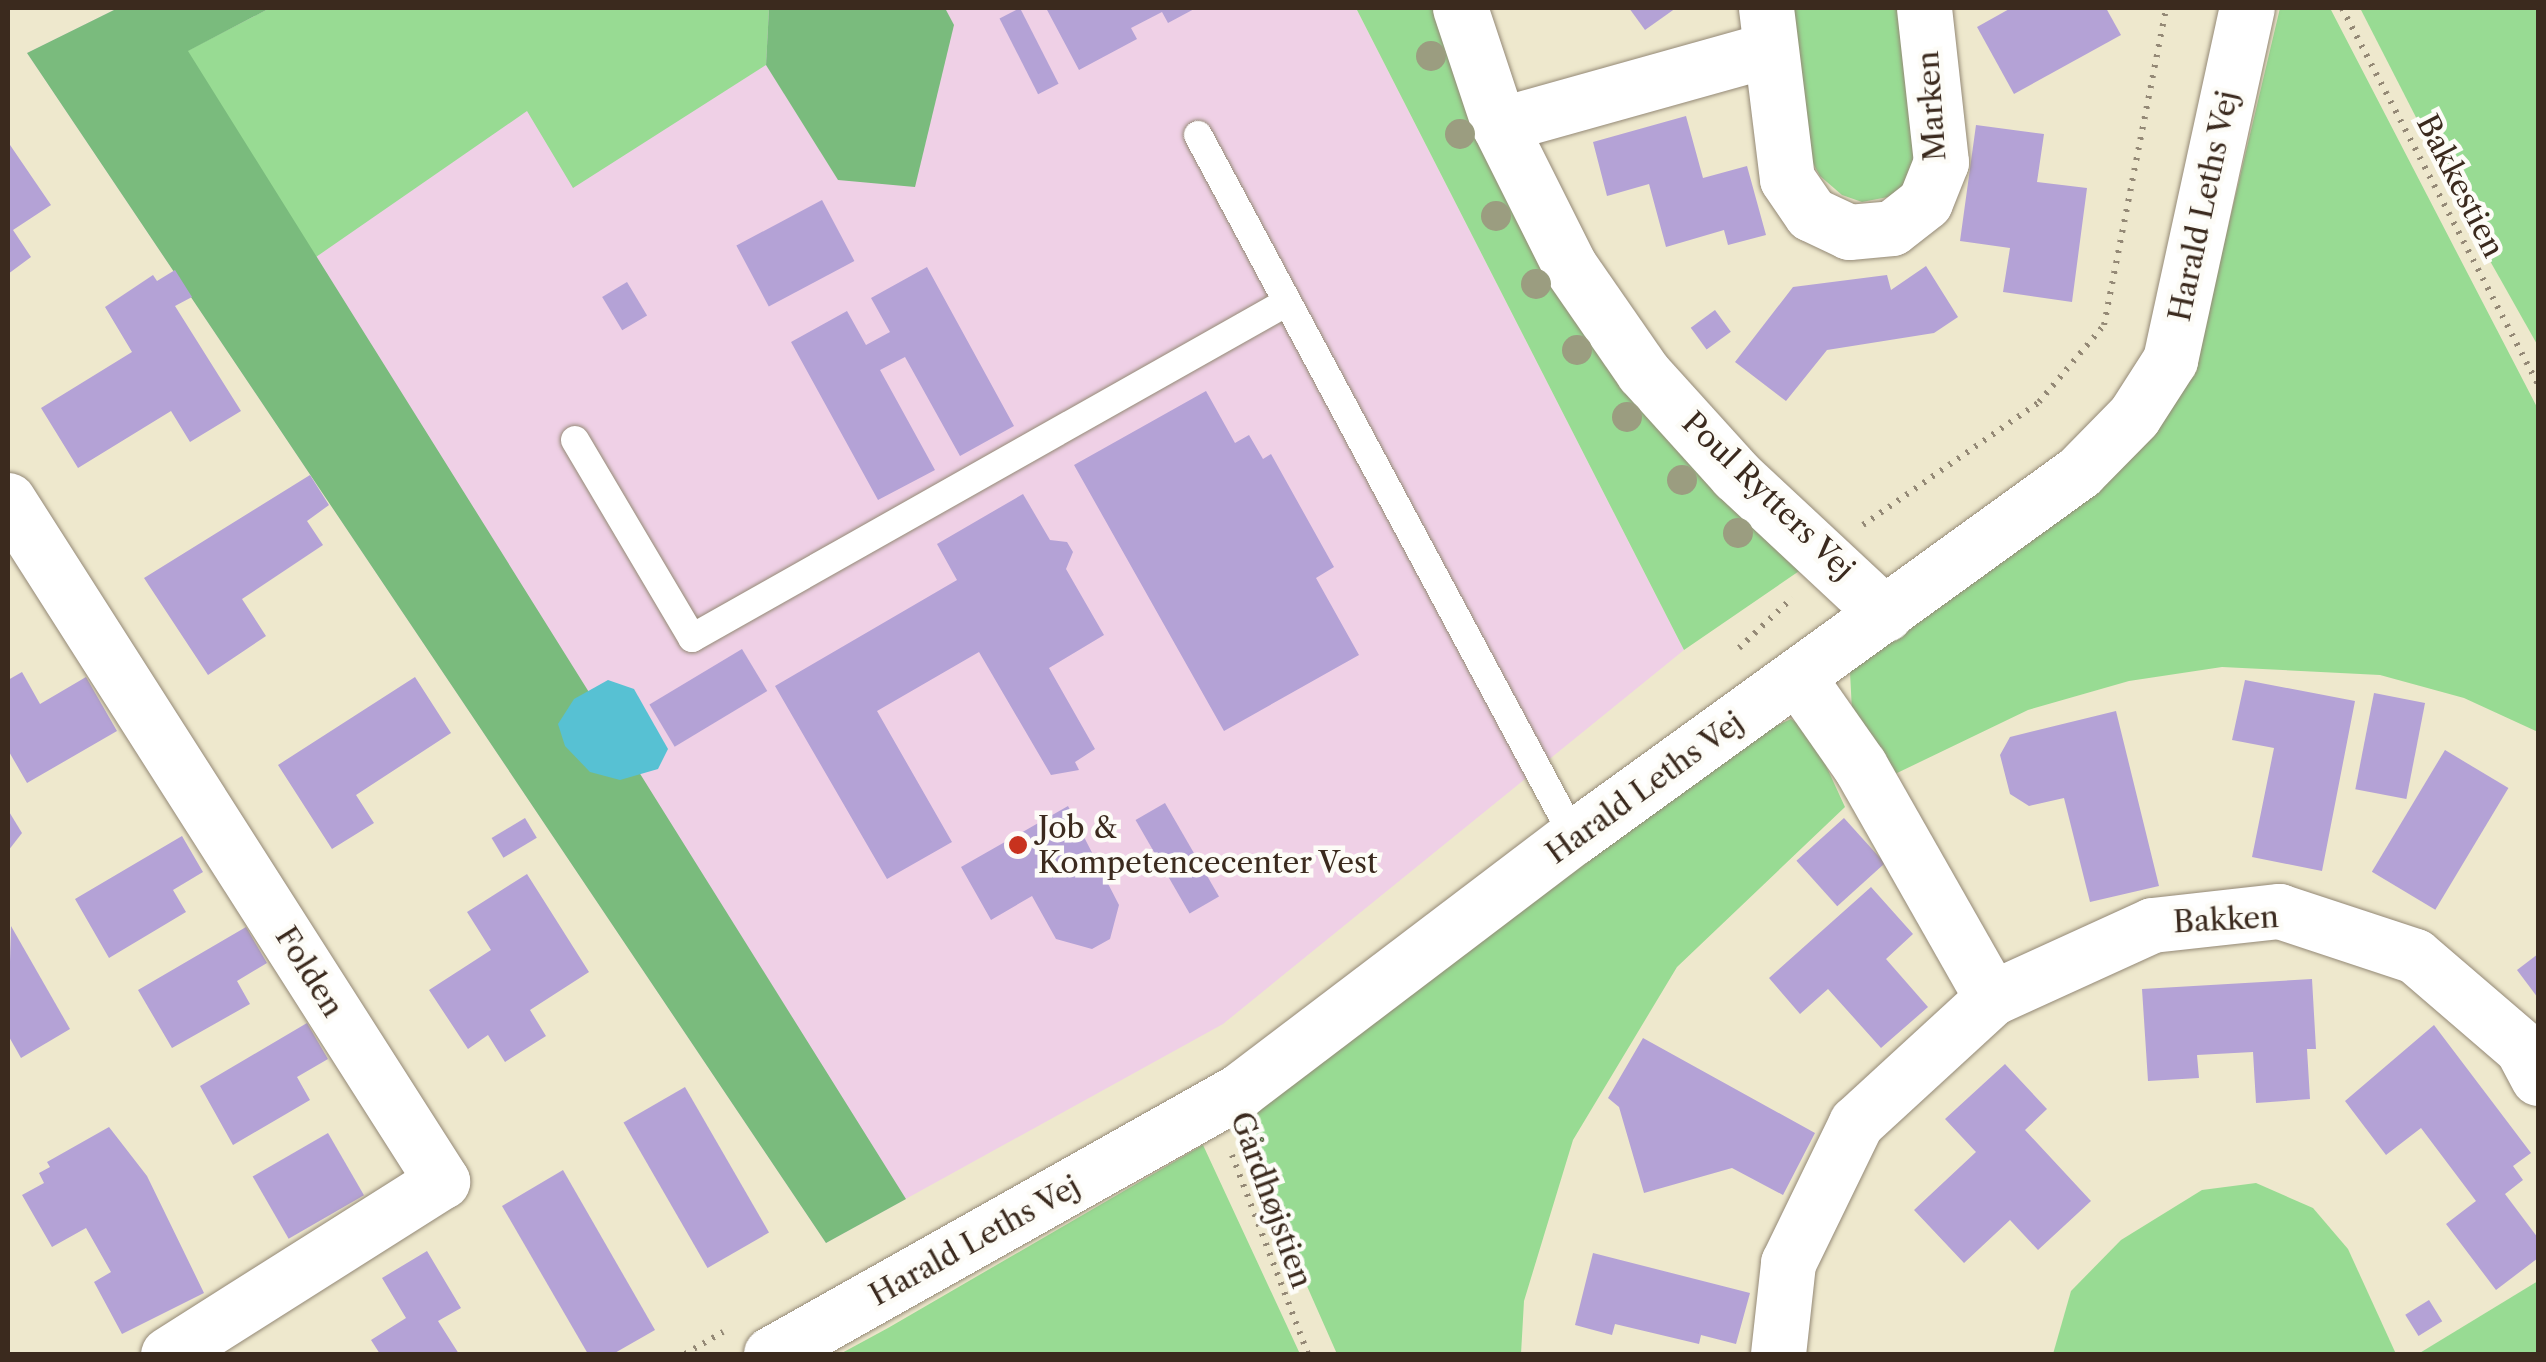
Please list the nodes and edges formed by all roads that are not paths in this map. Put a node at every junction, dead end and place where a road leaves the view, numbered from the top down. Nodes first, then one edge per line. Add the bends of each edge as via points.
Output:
1 (1460, 8) edge
2 (1924, 8) edge
3 (2247, 8) edge
4 (1767, 29) edge
5 (1499, 126) junction
6 (1198, 135) dead end
7 (1287, 302) junction
8 (575, 440) dead end
9 (8, 500) edge
10 (23, 558) edge
11 (1885, 614) junction
12 (1799, 679) junction
13 (1574, 838) junction
14 (1992, 998) junction
15 (2538, 1078) edge
16 (240, 1337) edge
17 (168, 1354) edge
18 (771, 1354) edge
19 (1778, 1354) edge

1 - 5 street, Poul Rytters Vej
2 - 4 street, Marken via 1941,162 1926,202 1892,228 1849,232 1810,214 1787,179
3 - 11 street, Harald Leths Vej via 2170,360 2134,416 2079,472
4 - 5 street, Marken
5 - 11 street, Poul Rytters Vej via 1569,265 1643,372 1736,475
6 - 7 lane
7 - 8 lane via 692,638
7 - 13 lane
9 - 10 street, Folden
10 - 16 street, Folden via 442,1182
11 - 12 street, Harald Leths Vej
12 - 13 street, Harald Leths Vej
12 - 14 street via 1860,766
13 - 18 street, Harald Leths Vej via 1212,1106
14 - 15 street, Bakken via 2152,925 2279,911 2415,956 2522,1048
14 - 19 street, Bakken via 1856,1123 1788,1263
16 - 17 street, Folden

